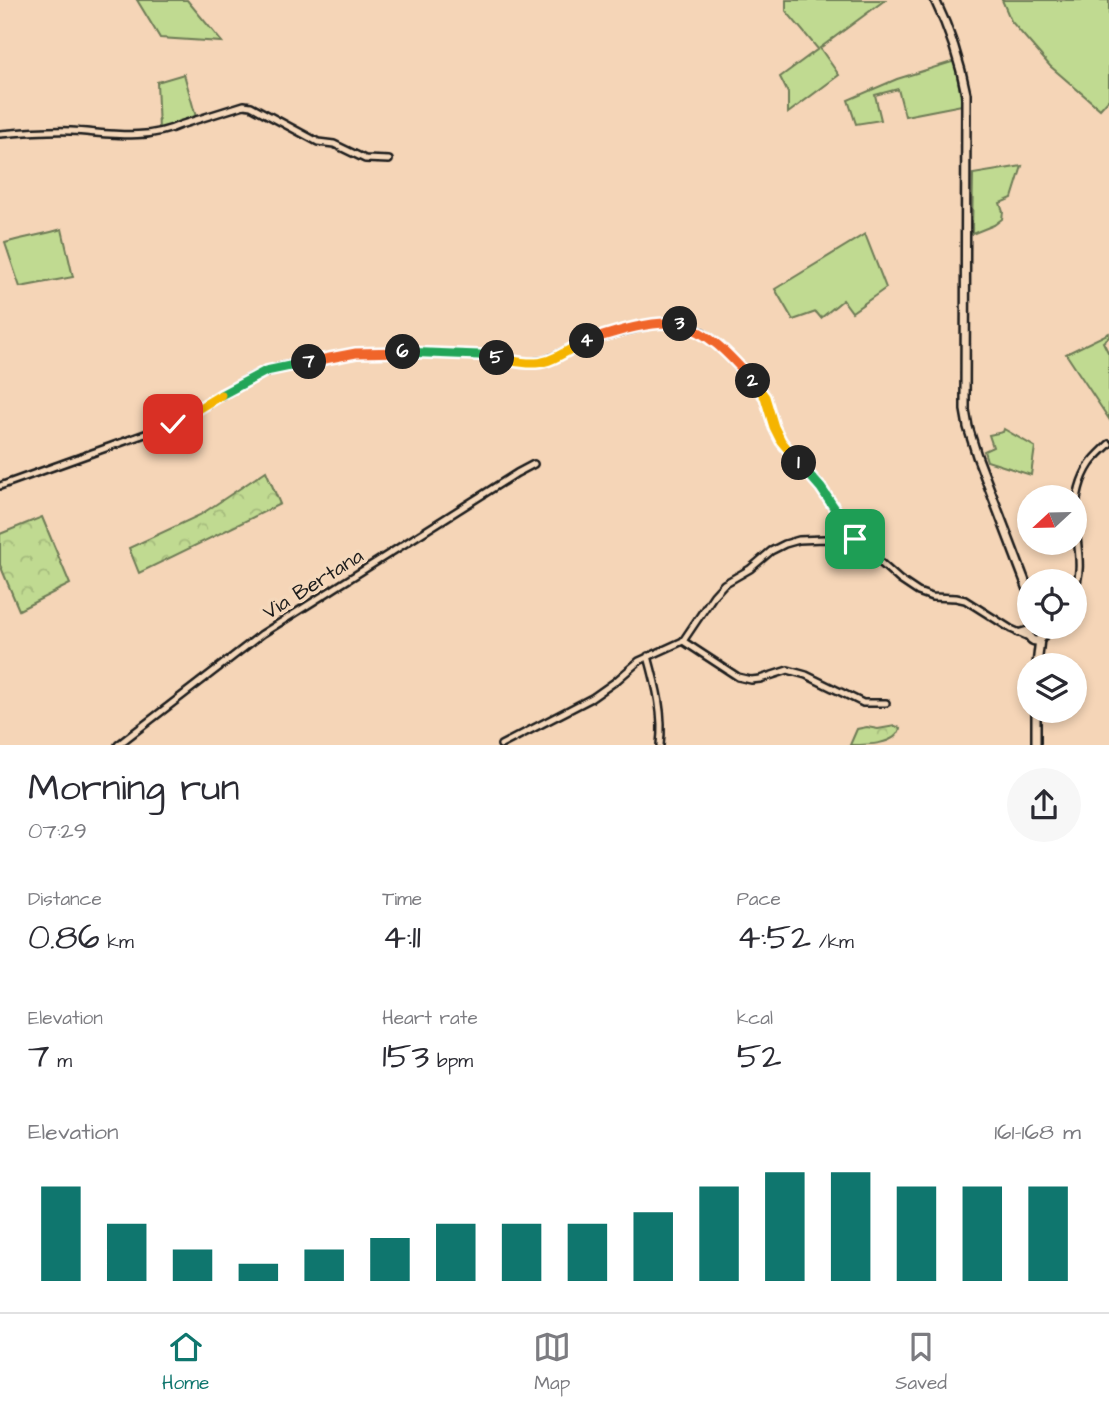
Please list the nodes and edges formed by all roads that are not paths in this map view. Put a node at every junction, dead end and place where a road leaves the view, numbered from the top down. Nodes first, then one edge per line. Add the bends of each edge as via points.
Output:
1 (935, 0) edge
2 (0, 134) edge
3 (389, 160) dead end
4 (1109, 444) edge
5 (534, 464) dead end
6 (0, 486) edge
7 (855, 539) junction
8 (1020, 569) edge
9 (1080, 569) edge
10 (1017, 632) edge
11 (683, 641) junction
12 (648, 656) junction
13 (886, 703) dead end
14 (1036, 723) edge
15 (118, 745) edge
16 (501, 745) edge
17 (660, 745) edge
18 (1036, 745) edge

1 - 8 street via 955,45 966,94 967,418
2 - 3 street via 149,134 251,106 318,142 334,144 365,159
4 - 9 street via 1091,462 1079,489 1076,535
5 - 15 street, Via Bertana via 262,634
6 - 7 street via 173,424 252,377 281,366 356,353 393,352 479,355 536,363 591,340 669,322 702,332 752,381 765,397 781,441 821,488
7 - 10 street via 918,592 965,600
7 - 11 street via 799,540 771,551 724,584
11 - 12 street
11 - 13 street via 738,677 760,679 788,670 863,703
12 - 16 street via 592,698
12 - 17 street via 660,705
14 - 18 street

